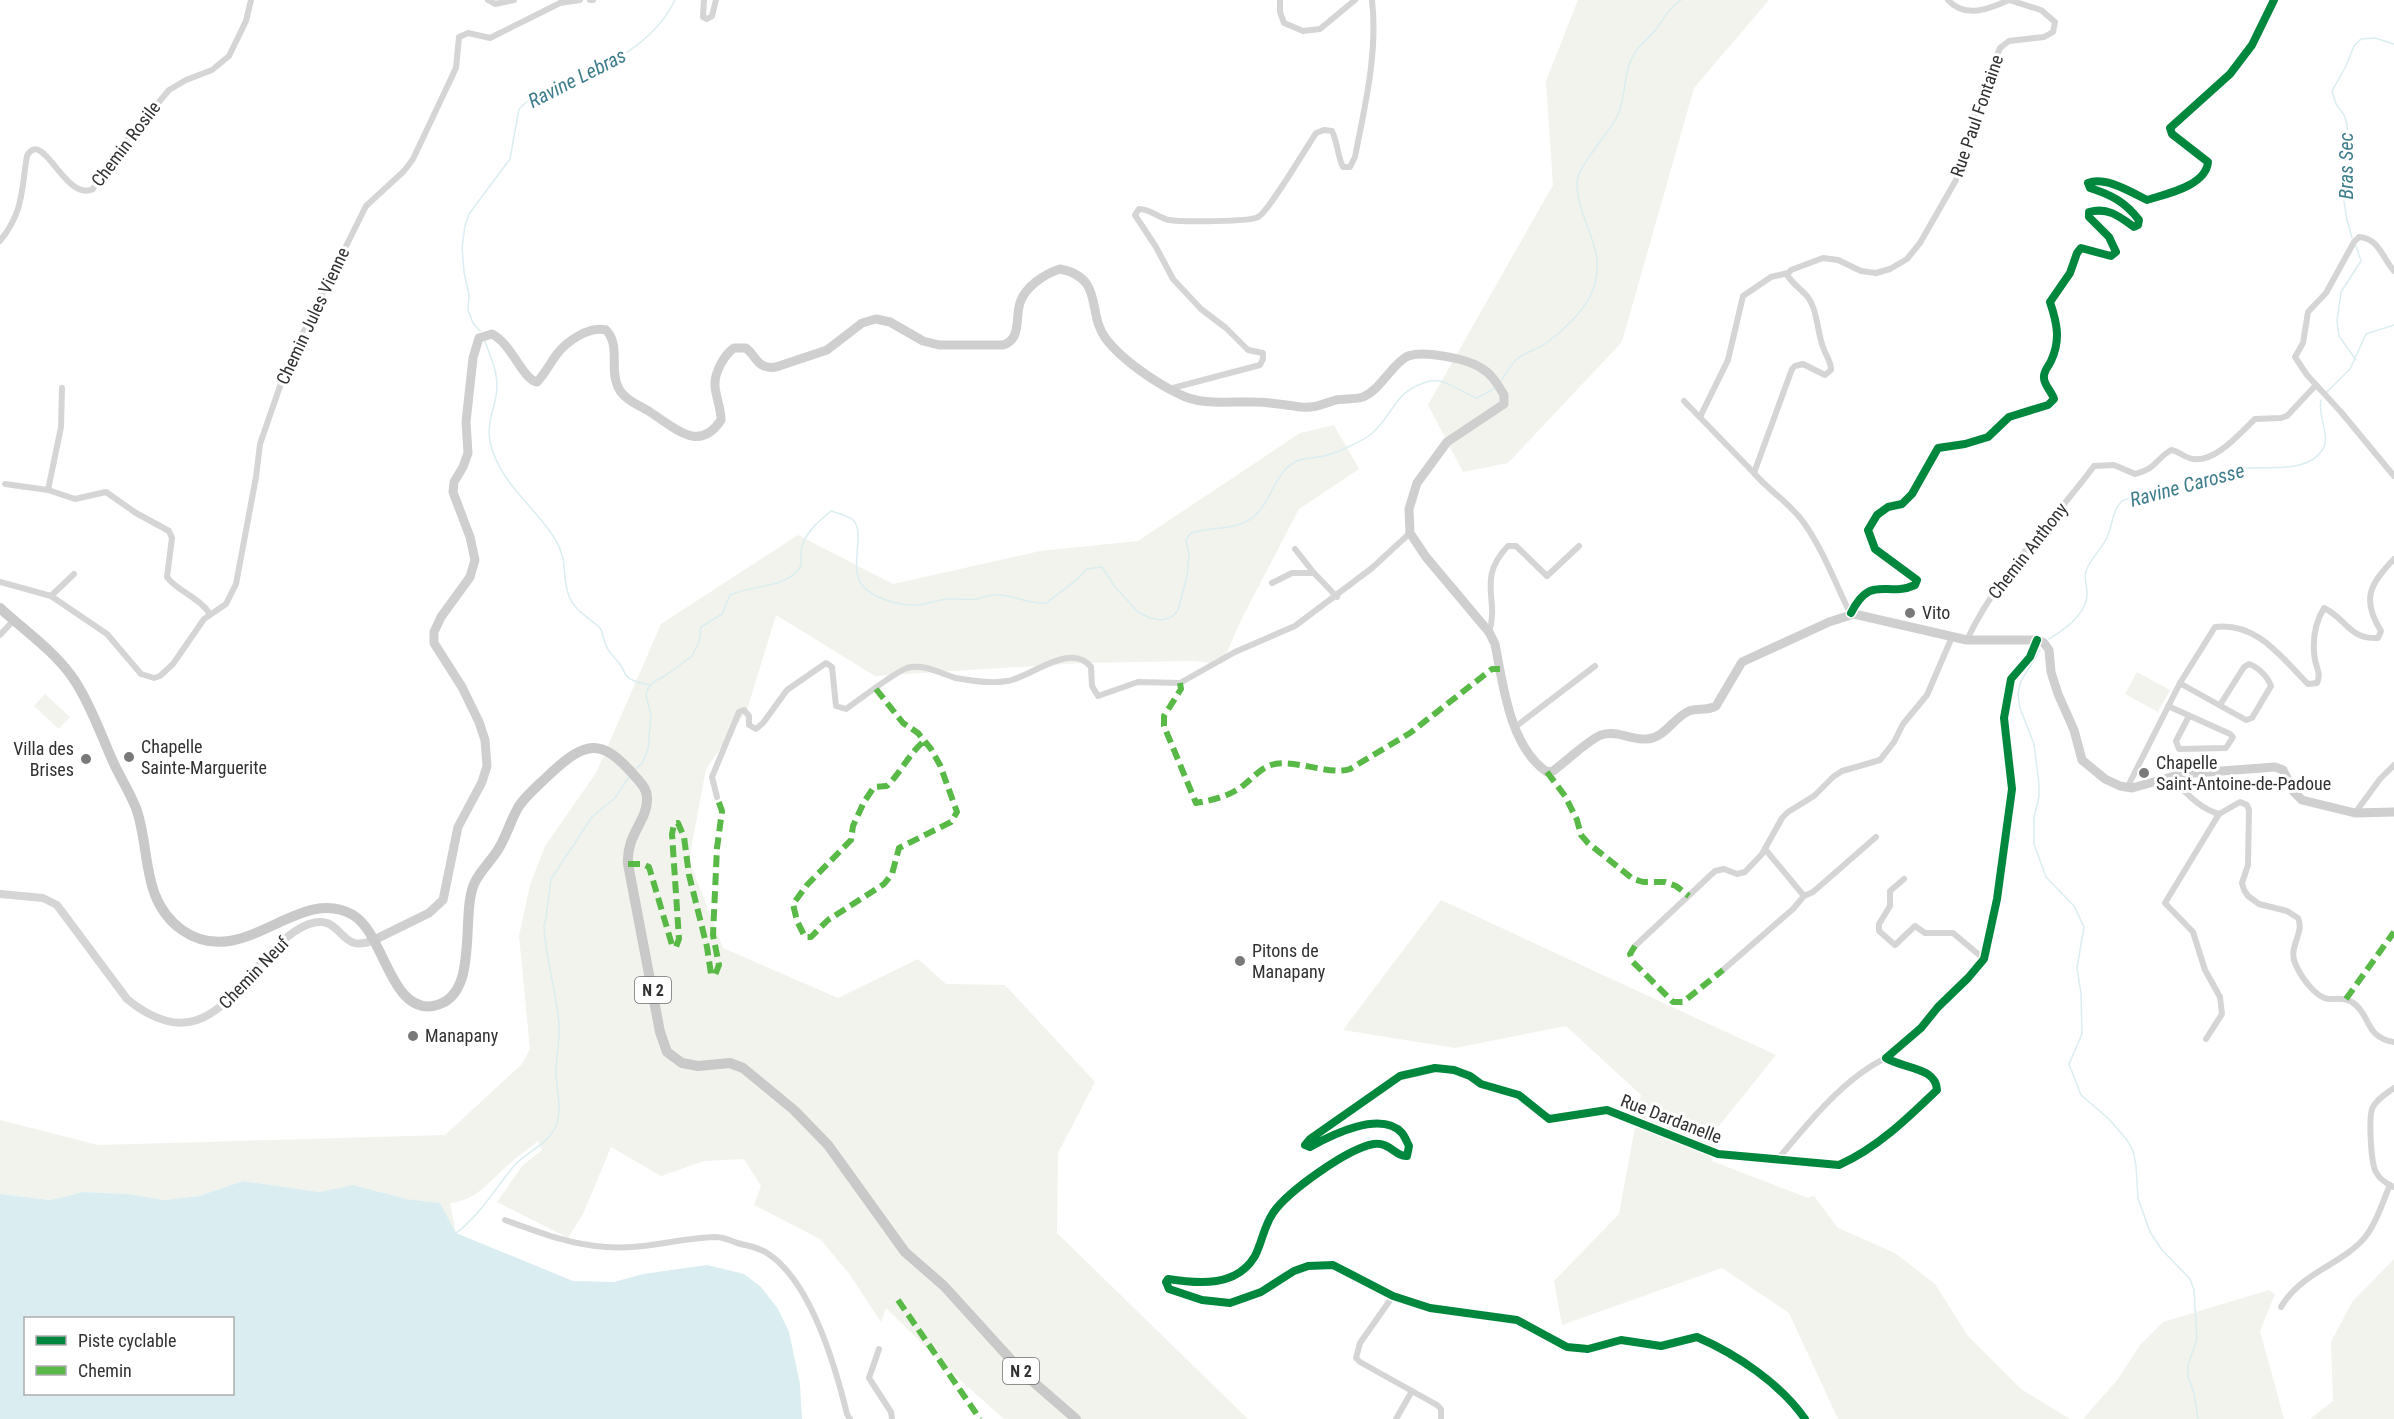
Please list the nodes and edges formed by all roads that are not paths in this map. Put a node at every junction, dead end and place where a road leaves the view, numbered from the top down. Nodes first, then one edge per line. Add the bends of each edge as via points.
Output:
1 (251, 0) edge
2 (488, 0) edge
3 (514, 0) edge
4 (579, 0) edge
5 (704, 0) edge
6 (716, 0) edge
7 (1280, 0) edge
8 (1355, 0) edge
9 (1372, 0) edge
10 (1948, 0) edge
11 (2009, 0) edge
12 (2274, 0) edge
13 (566, 1) edge
14 (0, 241) edge
15 (2394, 272) edge
16 (1789, 273) junction
17 (2316, 385) junction
18 (62, 388) dead end
19 (1168, 389) junction
20 (1684, 401) dead end
21 (1700, 417) junction
22 (1754, 472) junction
23 (2394, 476) edge
24 (4, 484) dead end
25 (48, 490) junction
26 (1410, 532) junction
27 (1579, 546) dead end
28 (1295, 549) dead end
29 (2394, 559) edge
30 (1314, 573) junction
31 (74, 574) dead end
32 (0, 582) edge
33 (1272, 583) dead end
34 (51, 596) junction
35 (1337, 597) junction
36 (0, 608) edge
37 (1852, 613) junction
38 (210, 614) junction
39 (13, 621) junction
40 (1489, 633) junction
41 (0, 635) edge
42 (1952, 637) junction
43 (1967, 640) junction
44 (2037, 640) junction
45 (1596, 666) dead end
46 (2180, 683) junction
47 (2220, 705) junction
48 (2168, 706) junction
49 (2189, 716) junction
50 (1514, 729) junction
51 (2394, 765) edge
52 (2170, 777) junction
53 (2127, 788) junction
54 (717, 797) dead end
55 (2394, 812) edge
56 (2355, 813) junction
57 (2219, 814) junction
58 (1876, 837) dead end
59 (1765, 849) junction
60 (1904, 879) dead end
61 (0, 894) edge
62 (1804, 896) junction
63 (374, 940) junction
64 (1635, 946) dead end
65 (1984, 959) junction
66 (1723, 970) dead end
67 (2206, 1039) dead end
68 (2394, 1042) edge
69 (1886, 1058) junction
70 (2394, 1088) edge
71 (1778, 1159) junction
72 (2392, 1186) edge
73 (505, 1220) dead end
74 (1393, 1296) junction
75 (2281, 1307) dead end
76 (879, 1349) dead end
77 (1412, 1391) junction
78 (850, 1419) edge
79 (892, 1419) edge
80 (1076, 1419) edge
81 (1396, 1419) edge
82 (1441, 1419) edge
83 (1805, 1419) edge

1 - 14 street, Chemin Rosile via 246,21 229,56 212,70 169,90 107,164 93,189 84,192 75,188 42,151 30,151 19,209
2 - 3 street via 495,4
4 - 13 street, Chemin Jules Vienne
5 - 6 street via 703,16 707,19 712,16
7 - 8 street via 1284,23 1303,31 1320,29
9 - 19 street via 1372,66 1350,167 1343,167 1340,161 1332,131 1324,130 1316,133 1257,218 1168,220 1146,209 1139,209 1135,215 1173,279 1248,350 1263,353 1260,365
10 - 11 street, Rue Paul Fontaine via 1968,11 1988,9
11 - 16 street, Rue Paul Fontaine via 2041,9 2055,22 2053,32 2044,37 2009,41 2000,48 1981,94 1956,180 1920,243 1907,259 1876,273 1823,258
12 - 37 street via 2252,45 2230,74 2170,128 2172,134 2208,162 2194,182 2147,200 2116,186 2094,180 2088,183 2090,188 2129,207 2139,220 2133,227 2106,211 2089,212 2089,217 2109,237 2115,252 2110,256 2081,248 2050,302 2058,341 2043,375 2055,399 2048,405 2009,417 1988,437 1938,448 1912,494 1902,504 1877,515 1868,530 1875,549 1917,580 1915,585 1867,592
13 - 38 street, Chemin Jules Vienne via 490,38 468,33 459,37 456,68 412,159 362,213 288,363 260,444 236,584 223,608
15 - 17 street via 2366,237 2354,242 2326,293 2308,312 2303,343 2295,357
16 - 21 street via 1771,278 1743,296 1728,360
16 - 22 street via 1792,283 1808,297 1831,370 1825,375 1803,364 1794,366
17 - 23 street
17 - 43 street, Chemin Anthony via 2287,416 2255,418 2227,446 2201,459 2171,450 2155,466 2135,474 2114,465 2094,466 2032,541 1982,611
18 - 25 street via 61,428
19 - 26 main road via 1197,400 1312,407 1364,396 1413,354 1463,360 1479,366 1495,380 1504,404 1454,436 1426,468 1409,508
19 - 63 main road via 1110,344 1096,322 1093,293 1088,285 1060,269 1025,292 1017,310 1017,328 1003,345 939,345 881,319 862,323 827,350 776,367 764,367 746,348 735,348 726,356 715,386 721,420 714,430 693,437 681,434 622,395 614,373 614,339 606,330 594,330 570,342 537,382 527,376 502,341 492,334 481,336 472,357 466,422 468,453 453,492 475,560 470,577 434,632 437,648 479,722 487,766 458,827 443,900 429,913
20 - 21 street
21 - 22 street
22 - 37 street via 1803,522
24 - 25 street
25 - 38 street via 75,499 106,492 169,531 172,536 167,577
26 - 35 street
26 - 40 main road
27 - 40 street via 1547,576 1510,544 1490,577
28 - 30 street
29 - 46 street via 2376,578 2369,600 2371,615 2381,631 2378,638 2355,634 2324,608 2314,638 2320,676 2317,684 2308,684 2254,633 2222,626 2215,627 2207,636
30 - 33 street via 1292,573
30 - 35 street
31 - 34 street
32 - 34 street, Chemin Jules Vienne
34 - 38 street, Chemin Jules Vienne via 107,634 141,674 154,678 173,664
35 - 54 street via 1295,626 1235,652 1180,683 1138,682 1098,696 1092,686 1091,667 1082,659 1049,662 1022,678 1003,682 964,679 909,667 846,709 836,706 832,667 826,663 787,690 756,729 749,725 744,710 739,712 712,777
36 - 39 main road, N 2
37 - 42 main road
37 - 50 main road via 1742,662 1716,706 1690,711 1653,737 1599,736 1548,772
39 - 41 street
39 - 63 main road, N 2 via 65,668 78,686 135,806 152,889 170,920 197,937 226,942 307,912 332,908 357,918
40 - 50 main road via 1495,644
42 - 43 main road
42 - 59 street via 1927,695 1880,760 1833,777 1782,818
43 - 44 main road
44 - 53 main road via 2049,650 2051,672 2082,760 2104,778
44 - 65 street via 2030,657 2011,680 2004,718 2012,789 1997,899
45 - 50 street
46 - 47 street
46 - 48 street
47 - 47 street via 2246,720 2252,718 2271,686 2269,680 2249,664
48 - 49 street
48 - 53 street
49 - 49 street via 2176,741 2179,749 2222,749 2229,745 2233,737 2230,734
51 - 56 street
52 - 53 main road
52 - 56 main road via 2275,767 2285,773 2302,800
52 - 57 street via 2201,806
55 - 56 main road
57 - 67 street via 2165,903 2193,932 2205,970 2220,997 2222,1014
57 - 68 street via 2240,802 2247,805 2248,865 2242,883 2244,890 2259,904 2298,918 2300,926 2292,956 2316,993 2353,1002 2372,1031 2385,1041
58 - 62 street
59 - 62 street
59 - 64 street via 1744,872 1715,871
60 - 65 street via 1890,891 1890,906 1879,931 1895,945 1915,926 1925,933 1953,933
61 - 63 street, Chemin Neuf via 43,898 57,905 127,999 143,1011 174,1023 190,1024 213,1014 270,952 304,926 327,924 356,945
62 - 66 street
63 - 80 main road, N 2 via 400,990 409,999 428,1006 448,1000 462,980 473,888 518,809 573,755 600,748 613,753 648,796 630,840 628,864 667,1052 690,1065 730,1063 743,1068 794,1110 828,1145 905,1252 944,1286 1023,1373
65 - 69 street via 1922,1028
69 - 71 street via 1872,1065 1819,1111
69 - 71 street, Rue Dardanelle via 1931,1074 1937,1090 1857,1157 1839,1165
70 - 72 street via 2377,1101 2371,1116 2372,1164 2381,1179
71 - 74 street, Rue Dardanelle via 1718,1154 1607,1110 1549,1119 1520,1095 1481,1084 1454,1070 1423,1070 1400,1076 1305,1145 1310,1147 1348,1128 1379,1125 1402,1132 1409,1146 1407,1156 1377,1143 1352,1152 1279,1205 1243,1271 1222,1281 1168,1279 1166,1286 1202,1300 1230,1303 1261,1292 1294,1271 1333,1265
72 - 75 street via 2366,1236 2295,1288
73 - 78 street via 589,1246 630,1247 717,1237 768,1254 790,1273 804,1296 837,1373
74 - 77 street via 1360,1342 1356,1358
74 - 83 street via 1430,1308 1517,1320 1567,1347 1588,1348 1621,1340 1669,1345 1697,1337 1744,1363 1791,1400
76 - 79 street via 869,1378
77 - 81 street
77 - 82 street via 1437,1405

